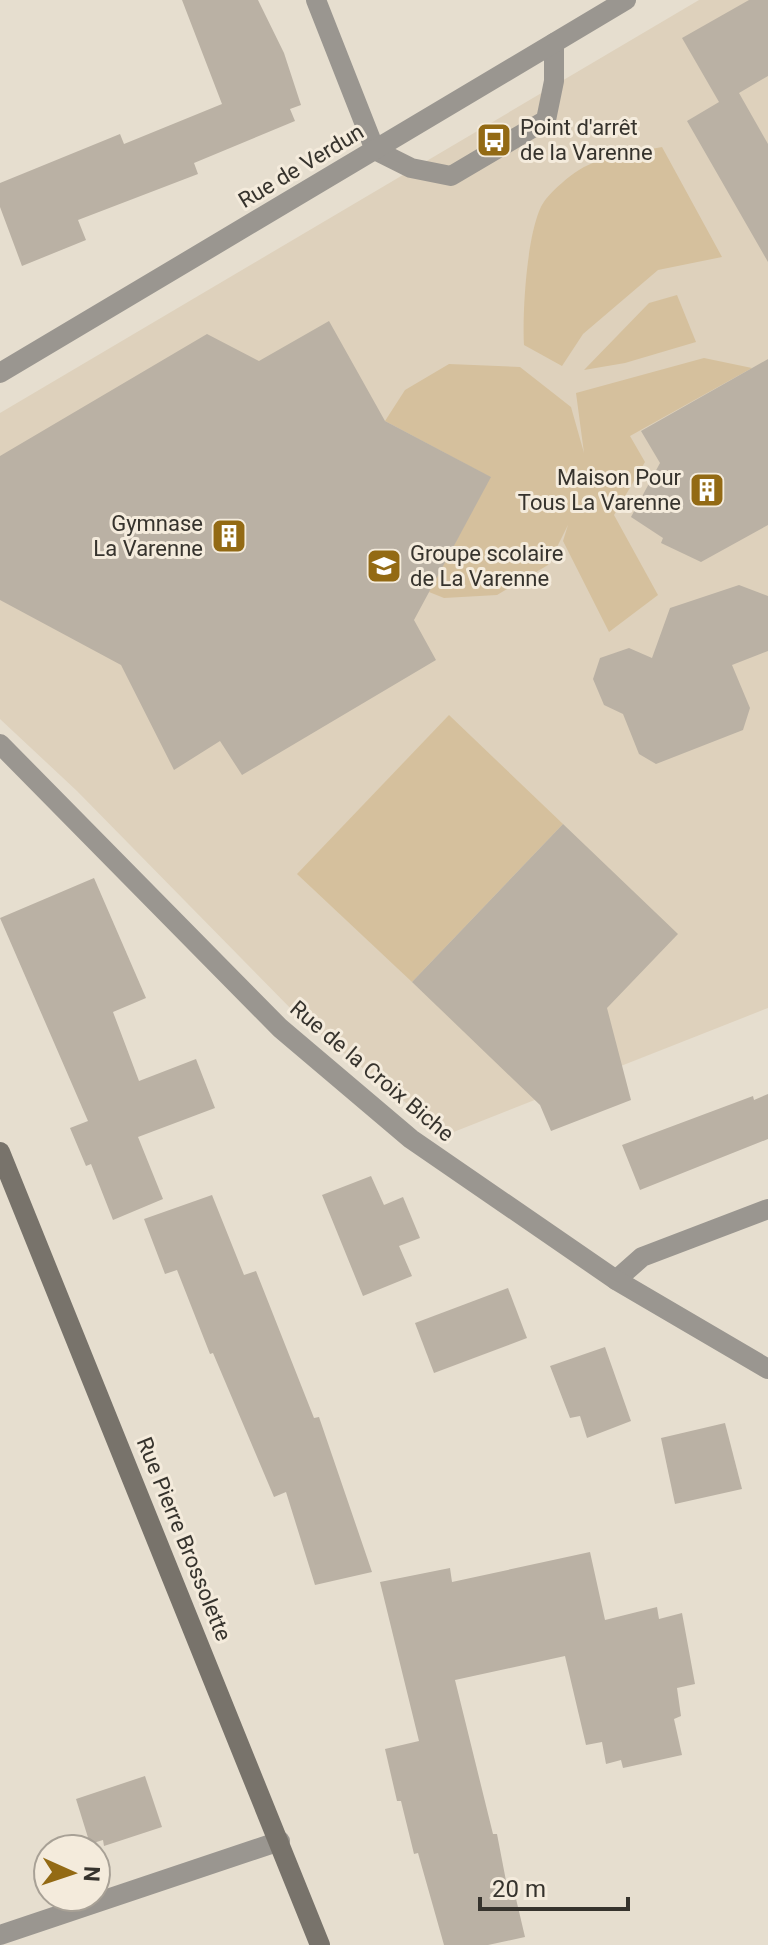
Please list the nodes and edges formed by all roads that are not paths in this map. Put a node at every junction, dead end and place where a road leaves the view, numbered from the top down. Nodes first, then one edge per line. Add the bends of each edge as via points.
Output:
1 (316, 0) edge
2 (626, 0) edge
3 (554, 43) junction
4 (375, 150) junction
5 (0, 373) edge
6 (0, 744) edge
7 (0, 1152) edge
8 (768, 1209) edge
9 (616, 1280) junction
10 (768, 1369) edge
11 (280, 1841) junction
12 (0, 1935) edge
13 (320, 1945) edge

1 - 4 street
2 - 3 street, Rue de Verdun
3 - 4 street, Rue de Verdun
3 - 4 street via 546,120 451,176 411,168
4 - 5 street, Rue de Verdun
6 - 9 street, Rue de la Croix Biche via 280,1028 411,1139
7 - 11 main road, Rue Pierre Brossolette
8 - 9 street via 642,1257
9 - 10 street, Rue de la Croix Biche
11 - 12 street
11 - 13 main road, Rue Pierre Brossolette

